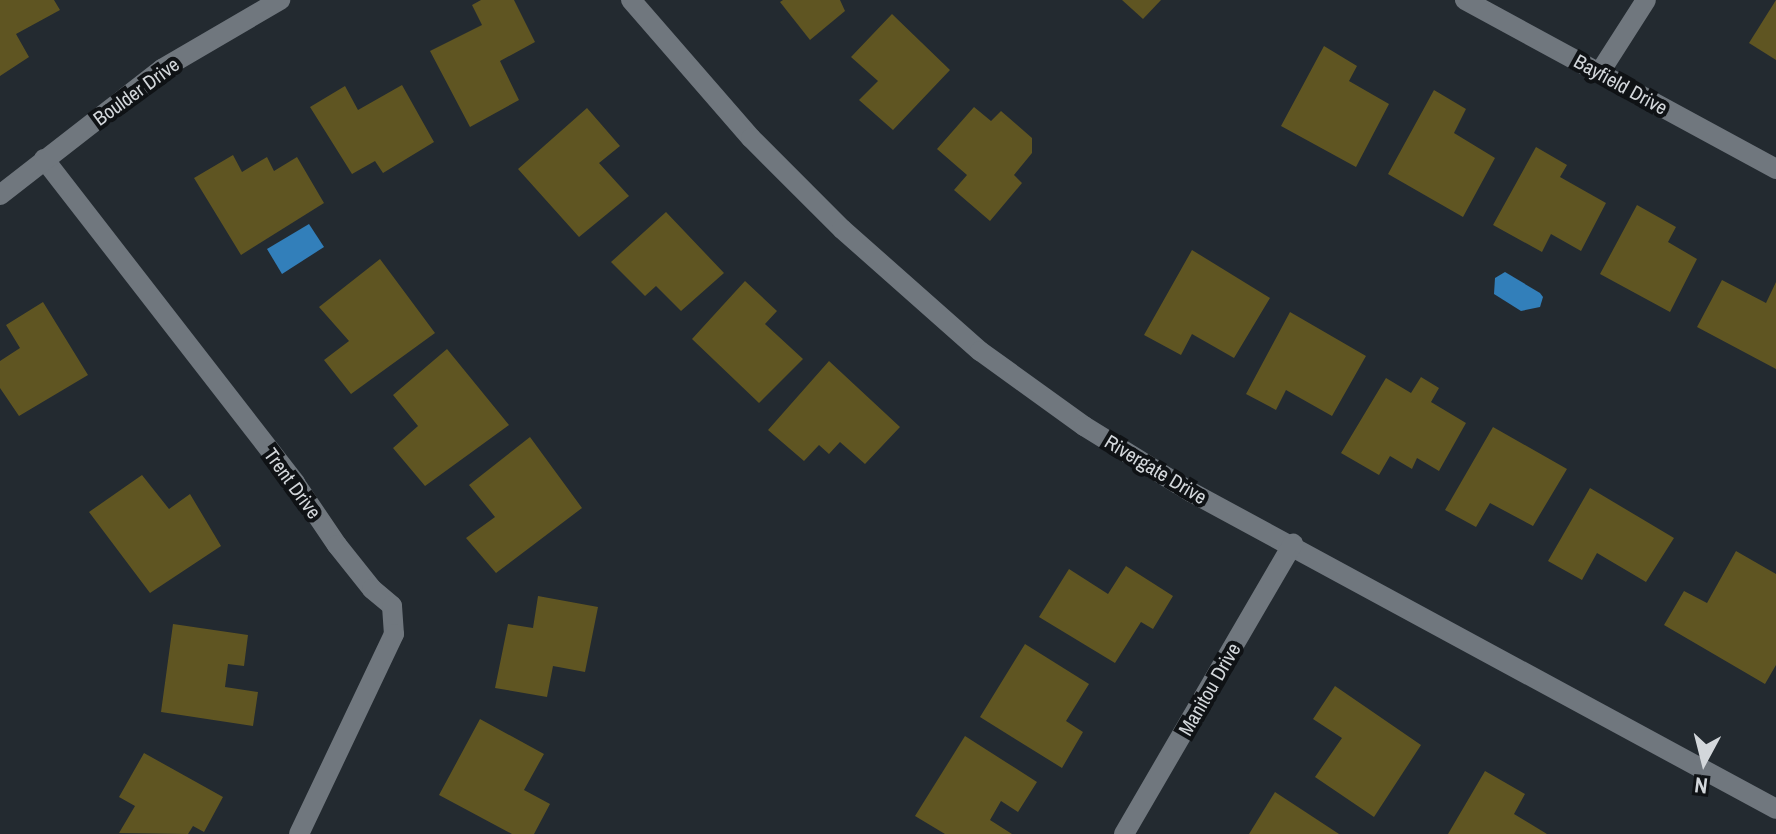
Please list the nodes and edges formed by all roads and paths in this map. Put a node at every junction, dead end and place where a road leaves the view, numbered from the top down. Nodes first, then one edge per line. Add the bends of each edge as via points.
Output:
1 (280, 0) edge
2 (631, 0) edge
3 (1465, 0) edge
4 (1646, 0) edge
5 (1600, 72) junction
6 (44, 159) junction
7 (1776, 169) edge
8 (0, 195) edge
9 (1293, 544) junction
10 (1776, 809) edge
11 (299, 834) edge
12 (1124, 834) edge

1 - 6 street, Boulder Drive via 162,69
2 - 9 street, Rivergate Drive via 751,138 842,229 980,351 1084,426 1191,492
3 - 5 street, Bayfield Drive
4 - 5 street
5 - 7 street, Bayfield Drive
6 - 8 street, Boulder Drive
6 - 11 street, Trent Drive via 295,483 337,545 392,606 394,634
9 - 10 street, Rivergate Drive
9 - 12 street, Manitou Drive

